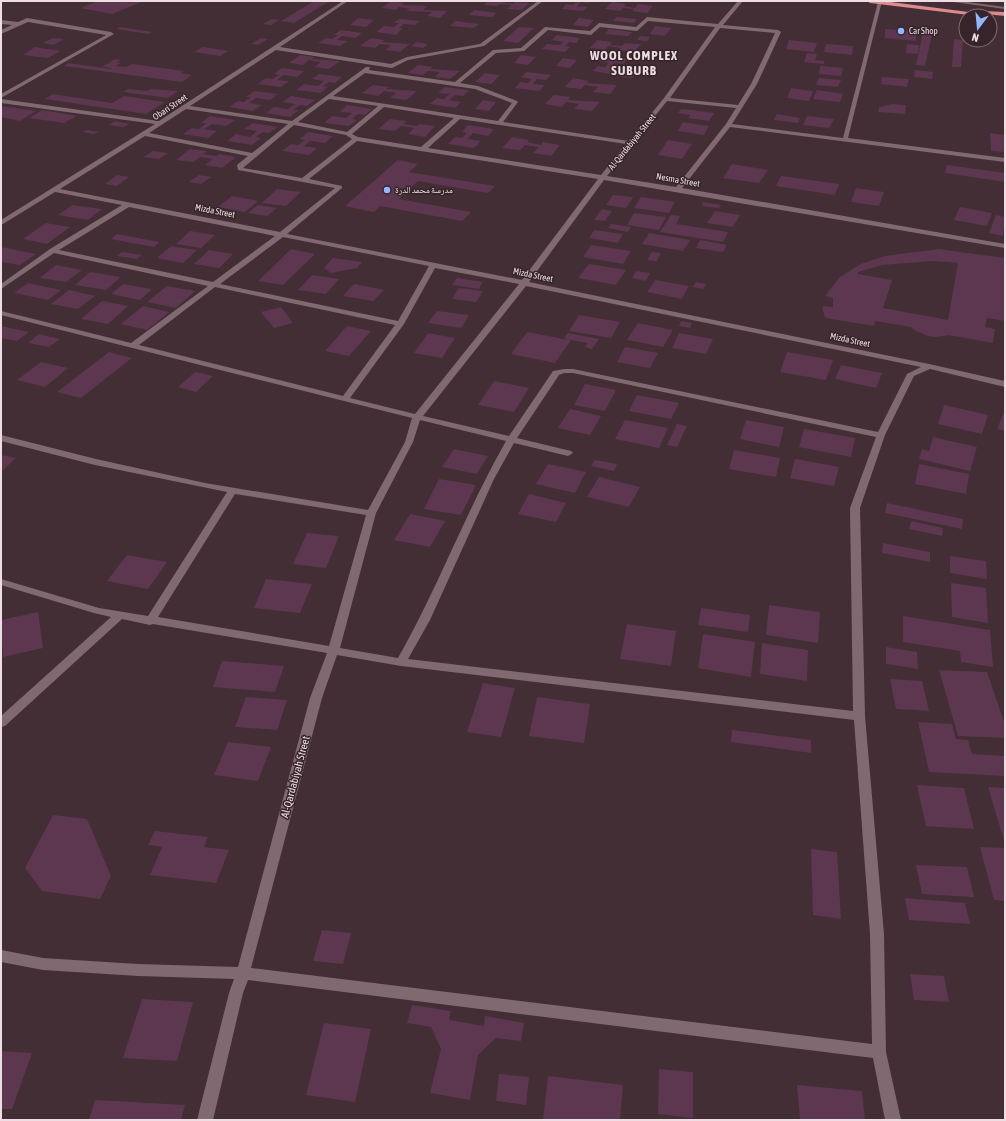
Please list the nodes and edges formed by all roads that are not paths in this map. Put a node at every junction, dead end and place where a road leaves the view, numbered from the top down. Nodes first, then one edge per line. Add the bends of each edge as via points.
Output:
1 (346, 1) edge
2 (541, 1) edge
3 (741, 1) edge
4 (870, 1) edge
5 (897, 1) edge
6 (948, 1) edge
7 (880, 2) junction
8 (1005, 8) edge
9 (958, 12) edge
10 (1005, 14) edge
11 (1, 22) edge
12 (18, 24) junction
13 (719, 26) junction
14 (1, 32) edge
15 (482, 45) junction
16 (275, 48) junction
17 (495, 51) junction
18 (375, 63) junction
19 (364, 71) junction
20 (456, 84) junction
21 (1, 96) edge
22 (328, 97) junction
23 (666, 99) junction
24 (1, 101) edge
25 (382, 106) junction
26 (185, 107) junction
27 (738, 107) junction
28 (458, 117) junction
29 (293, 123) junction
30 (500, 123) junction
31 (160, 124) junction
32 (728, 125) junction
33 (144, 134) junction
34 (348, 134) junction
35 (356, 139) junction
36 (845, 140) junction
37 (632, 143) junction
38 (422, 150) junction
39 (253, 155) junction
40 (1005, 160) edge
41 (603, 177) junction
42 (303, 181) junction
43 (678, 189) junction
44 (56, 190) junction
45 (129, 204) junction
46 (1, 223) edge
47 (281, 235) junction
48 (1005, 246) edge
49 (54, 251) junction
50 (433, 265) junction
51 (524, 283) junction
52 (1, 286) edge
53 (214, 286) junction
54 (1, 313) edge
55 (400, 324) junction
56 (132, 346) junction
57 (929, 366) junction
58 (1005, 384) edge
59 (345, 399) junction
60 (417, 417) junction
61 (881, 435) junction
62 (1, 438) edge
63 (511, 440) junction
64 (568, 453) dead end
65 (233, 490) junction
66 (371, 513) junction
67 (1, 582) edge
68 (119, 615) junction
69 (150, 621) junction
70 (333, 652) junction
71 (401, 662) junction
72 (859, 716) junction
73 (1, 723) edge
74 (1, 956) edge
75 (243, 973) junction
76 (879, 1052) junction
77 (205, 1120) edge
78 (893, 1120) edge

1 - 16 street, Obari Street
2 - 15 street
3 - 13 street, Al-Qardabiyah Street
4 - 7 highway
5 - 10 highway
6 - 8 street
7 - 9 highway
7 - 36 street
11 - 12 street
12 - 14 street
12 - 21 street via 27,20 111,34
13 - 17 street via 647,19 637,29 599,25 591,33 547,28 522,50
13 - 23 street, Al-Qardabiyah Street
13 - 27 street via 778,32 754,84
15 - 17 street
15 - 18 street via 407,59 392,66
16 - 18 street
16 - 26 street, Obari Street
17 - 20 street
18 - 19 street
19 - 20 street
19 - 22 street
20 - 30 street via 476,87 515,102
22 - 25 street
22 - 29 street
23 - 27 street
23 - 37 street, Al-Qardabiyah Street
24 - 31 street
25 - 28 street
25 - 34 street
26 - 29 street
26 - 31 street, Obari Street
27 - 32 street
28 - 30 street
28 - 38 street
29 - 34 street
29 - 39 street
30 - 37 street
31 - 33 street, Obari Street
32 - 36 street
32 - 43 street
33 - 39 street
33 - 44 street, Obari Street
34 - 35 street, Nesma Street
35 - 38 street, Nesma Street
35 - 42 street
36 - 40 street
37 - 41 street, Al-Qardabiyah Street
38 - 41 street, Nesma Street
39 - 42 street via 239,166 240,168
41 - 43 street, Nesma Street
41 - 51 street, Al-Qardabiyah Street
42 - 47 street via 340,188
43 - 48 street, Nesma Street
44 - 45 street, Mizda Street
44 - 46 street, Obari Street
45 - 47 street, Mizda Street
45 - 49 street
47 - 50 street, Mizda Street
47 - 53 street
49 - 52 street
49 - 53 street
50 - 51 street, Mizda Street
50 - 55 street
51 - 57 street, Mizda Street
51 - 60 street, Al-Qardabiyah Street
53 - 55 street
53 - 56 street
54 - 56 street
55 - 59 street
56 - 59 street
57 - 58 street, Mizda Street
57 - 61 street via 911,374
59 - 60 street
60 - 63 street
60 - 66 street, Al-Qardabiyah Street via 409,442
61 - 63 street via 564,371 556,373 552,378
61 - 72 street via 856,508
62 - 65 street via 95,462
63 - 64 street
63 - 71 street via 489,479 425,620
65 - 66 street
65 - 69 street
66 - 70 street, Al-Qardabiyah Street
67 - 68 street
68 - 69 street
68 - 73 street
69 - 70 street
70 - 71 street
70 - 75 street, Al-Qardabiyah Street via 316,698
71 - 72 street
72 - 76 street via 877,934
74 - 75 street via 67,966
75 - 76 street
75 - 77 street, Al-Qardabiyah Street
76 - 78 street

